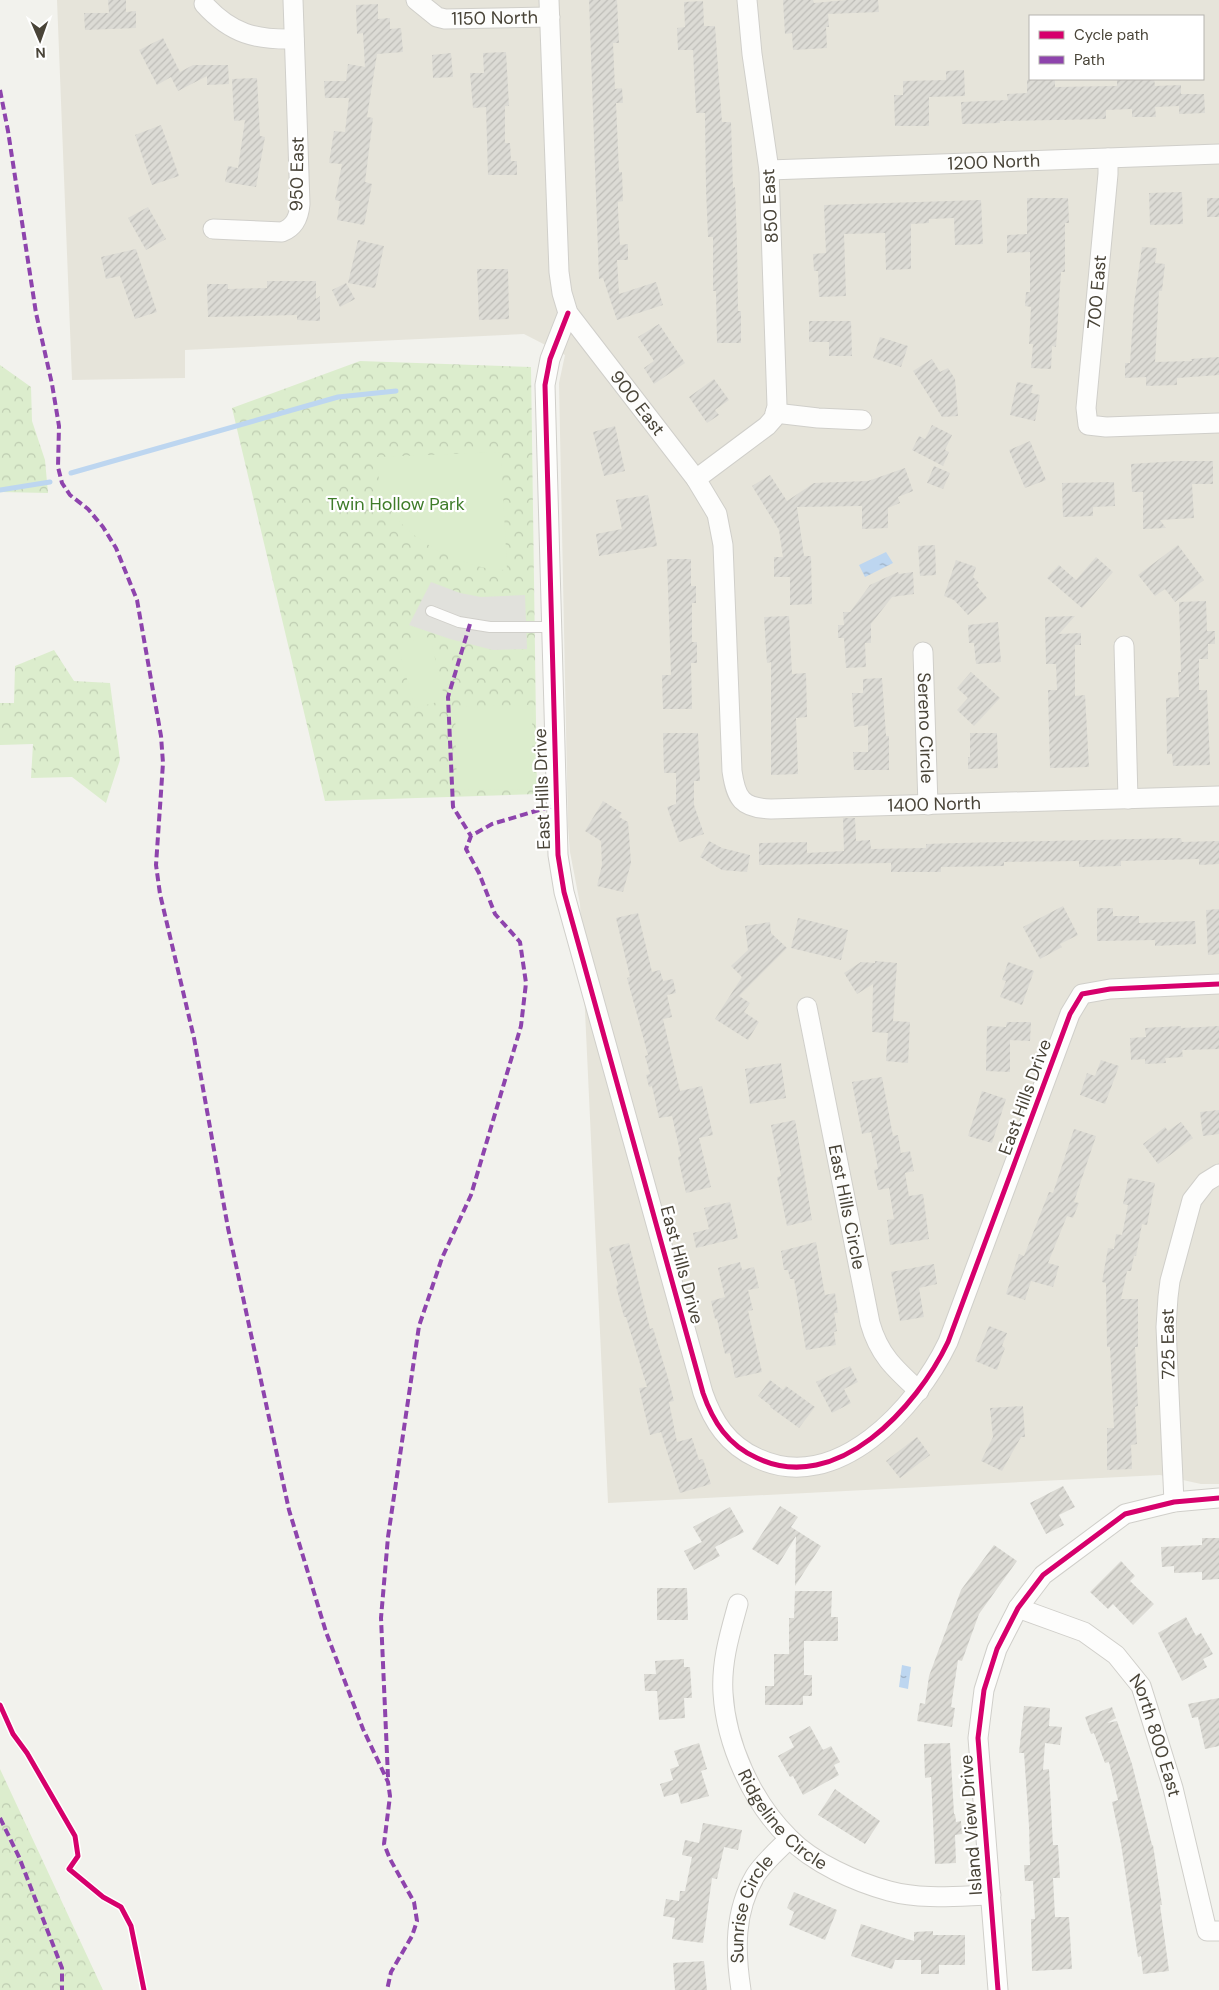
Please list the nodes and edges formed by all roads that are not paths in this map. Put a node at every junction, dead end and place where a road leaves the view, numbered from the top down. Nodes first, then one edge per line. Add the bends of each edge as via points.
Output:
1 (293, 0) edge
2 (416, 0) edge
3 (748, 0) edge
4 (204, 4) dead end
5 (550, 9) edge
6 (294, 39) junction
7 (1219, 154) edge
8 (1108, 158) junction
9 (769, 170) junction
10 (212, 229) dead end
11 (568, 313) junction
12 (775, 413) junction
13 (862, 420) dead end
14 (1219, 423) edge
15 (696, 479) junction
16 (431, 611) dead end
17 (551, 627) junction
18 (1124, 646) dead end
19 (923, 652) dead end
20 (1219, 796) edge
21 (1128, 799) junction
22 (740, 801) joint
23 (928, 805) junction
24 (1219, 984) edge
25 (807, 1007) dead end
26 (1219, 1174) edge
27 (919, 1391) junction
28 (1219, 1498) edge
29 (1174, 1502) junction
30 (738, 1604) dead end
31 (1018, 1608) junction
32 (789, 1839) junction
33 (991, 1895) junction
34 (1213, 1931) edge
35 (741, 1990) edge
36 (998, 1990) edge

1 - 6 street, 950 East
2 - 5 street, 1150 North via 445,20
3 - 9 street, 850 East via 752,54
4 - 6 street via 216,17 245,34
5 - 11 street, 900 East via 559,272
6 - 10 street, 950 East via 298,218 282,232
7 - 8 street, 1200 North
8 - 9 street, 1200 North
8 - 14 street, 700 East via 1086,408 1088,425
9 - 12 street, 850 East via 777,378
11 - 15 street, 900 East
11 - 17 street, East Hills Drive via 550,359 545,385
12 - 13 street
12 - 15 street via 767,426
15 - 22 street, 900 East via 717,514 722,534 732,771
16 - 17 lane via 458,622 490,627
17 - 27 street, East Hills Drive via 556,837 560,874 703,1393 713,1418 729,1440 750,1455 774,1465 804,1467 829,1461 856,1448 886,1426
18 - 21 street
19 - 23 street, Sereno Circle
20 - 21 street, 1400 North
21 - 23 street, 1400 North
22 - 23 street, 1400 North via 771,809
24 - 27 street, East Hills Drive via 1110,988 1082,994 1070,1014 948,1342
25 - 27 street, East Hills Circle via 870,1324 880,1351 888,1362
26 - 29 street, 725 East via 1206,1182 1192,1200 1170,1281 1166,1312
28 - 29 street, Island View Drive
29 - 31 street, Island View Drive via 1124,1514 1042,1575
30 - 32 street, Ridgeline Circle via 724,1654 723,1693 729,1731 755,1797
31 - 33 street, Island View Drive via 997,1649 984,1690 978,1738
31 - 34 street, North 800 East via 1084,1632 1116,1655 1141,1686
32 - 33 street, Ridgeline Circle via 829,1866 890,1891 931,1897
32 - 35 street, Sunrise Circle via 755,1875 742,1906 736,1934
33 - 36 street, Island View Drive

